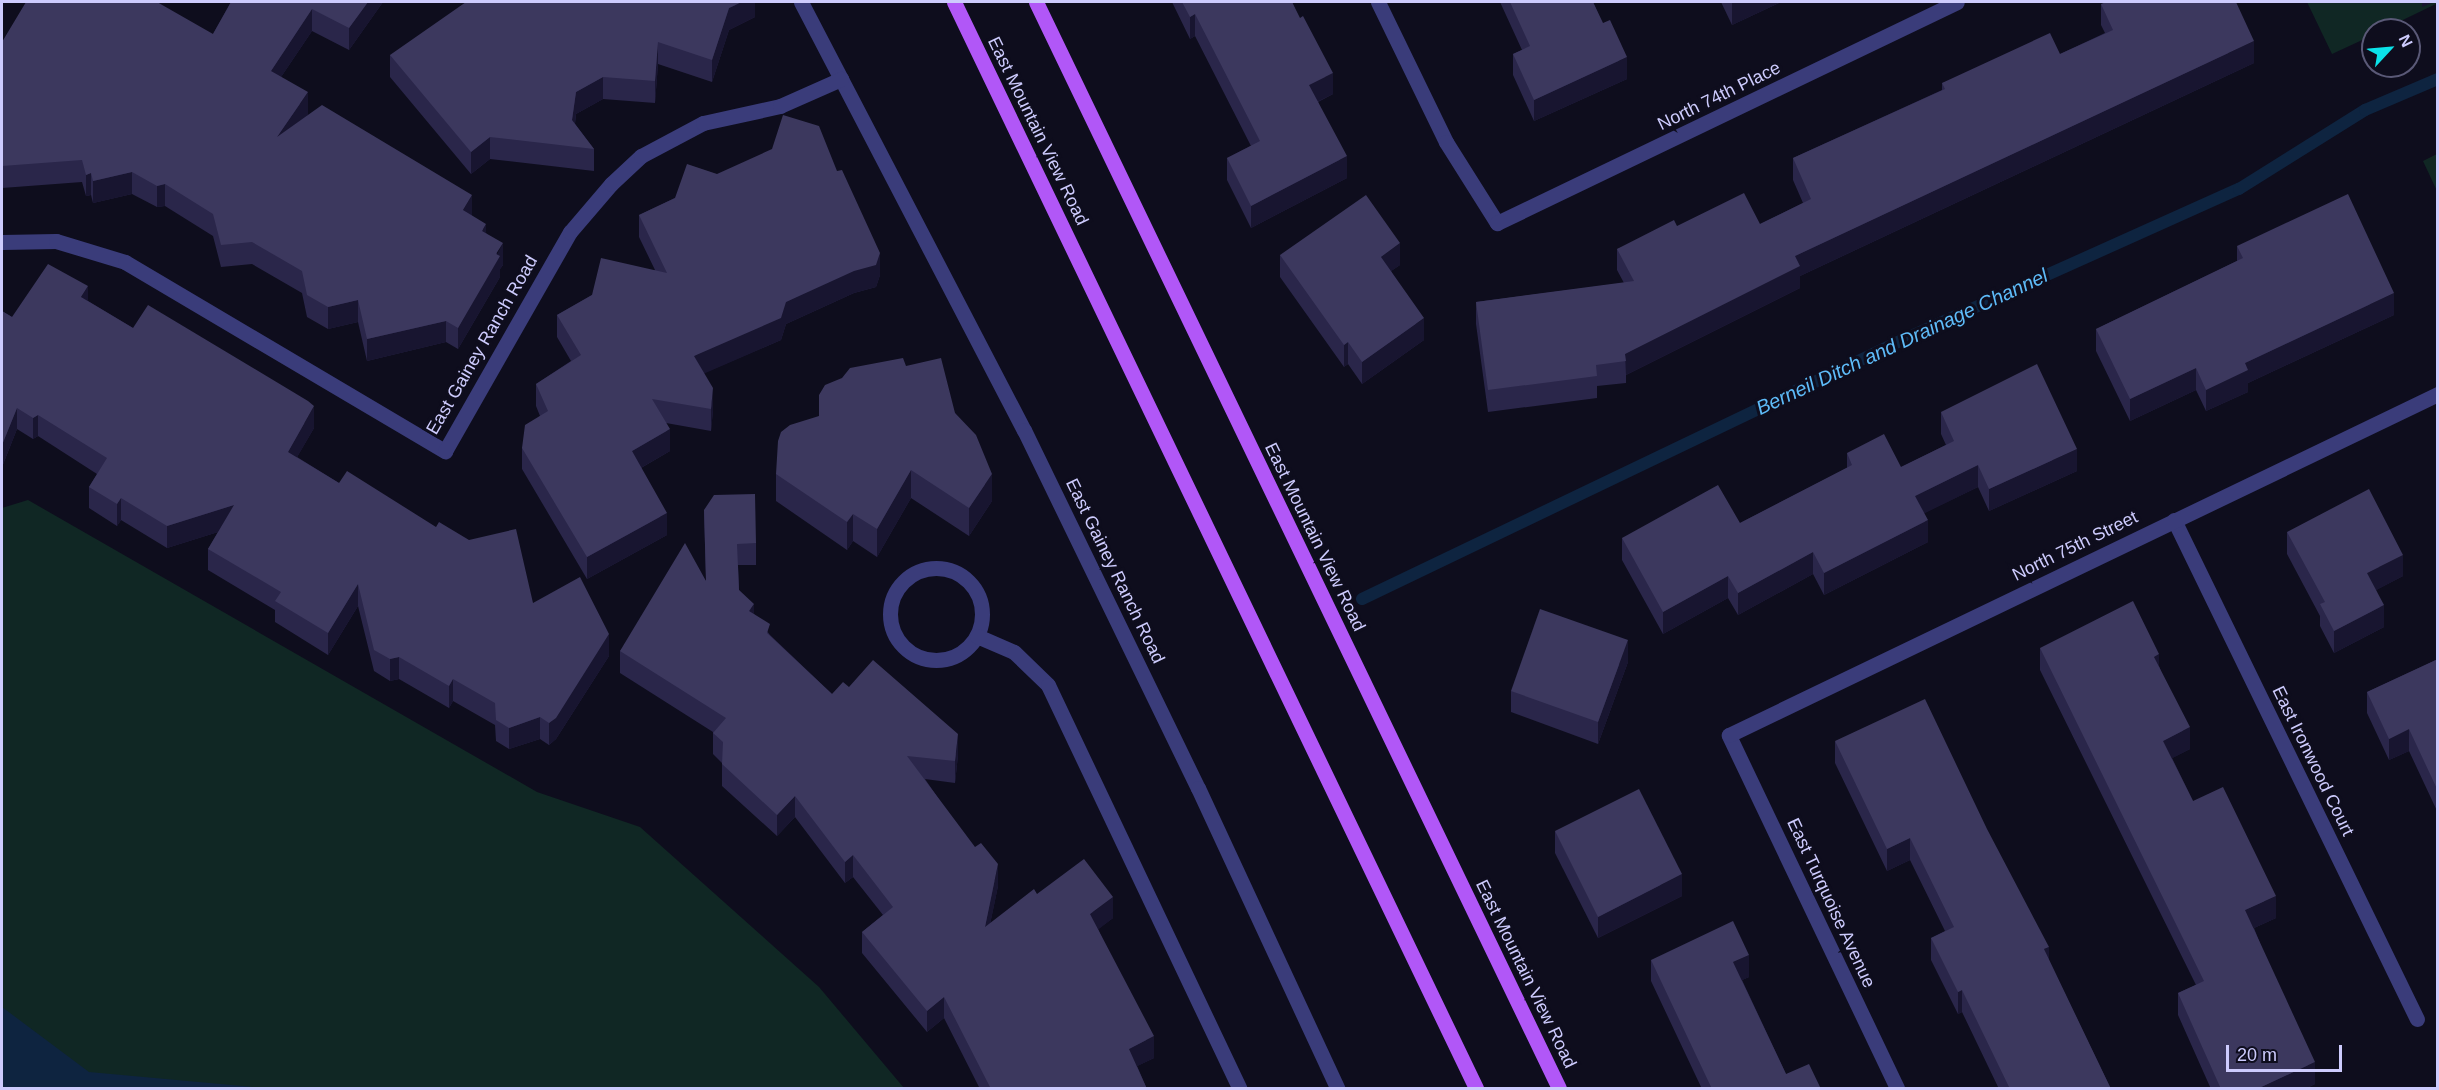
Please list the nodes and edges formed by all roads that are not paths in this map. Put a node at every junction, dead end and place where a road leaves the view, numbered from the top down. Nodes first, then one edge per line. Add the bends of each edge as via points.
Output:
1 (801, 2) edge
2 (954, 2) edge
3 (1036, 2) edge
4 (1378, 2) edge
5 (1958, 2) edge
6 (1929, 8) edge
7 (841, 80) junction
8 (2, 242) edge
9 (2438, 393) edge
10 (2174, 520) junction
11 (977, 636) junction
12 (1729, 735) joint
13 (2417, 1019) dead end
14 (1239, 1089) edge
15 (1337, 1089) edge
16 (1476, 1089) edge
17 (1559, 1089) edge
18 (1898, 1089) edge

1 - 7 street, East Gainey Ranch Road
2 - 16 main road, East Mountain View Road
3 - 17 main road, East Mountain View Road
4 - 6 street, North 74th Place via 1446,142 1497,223
5 - 6 street, North 74th Place
7 - 8 street, East Gainey Ranch Road via 780,106 703,123 640,156 570,232 445,451 125,262 56,241
7 - 15 street, East Gainey Ranch Road via 1024,430 1198,788
9 - 10 street, North 75th Street
10 - 12 street, North 75th Street
10 - 13 street, East Ironwood Court
11 - 11 street via 981,605 970,585 952,571 921,571 897,590 890,618 902,645 914,654 927,660 956,656
11 - 14 street via 1014,652 1048,685
12 - 18 street, East Turquoise Avenue

